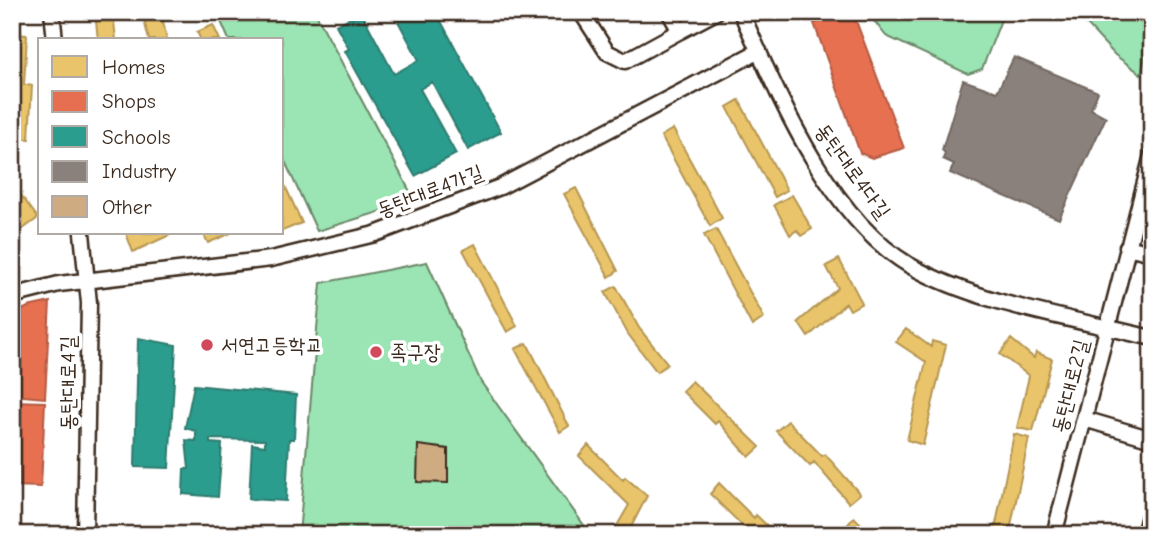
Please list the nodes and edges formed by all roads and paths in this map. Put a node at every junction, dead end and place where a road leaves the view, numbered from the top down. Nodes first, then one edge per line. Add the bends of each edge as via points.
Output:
1 (52, 12) edge
2 (581, 12) edge
3 (668, 12) edge
4 (716, 12) edge
5 (741, 12) edge
6 (680, 31) junction
7 (55, 38) edge
8 (758, 51) junction
9 (1152, 155) edge
10 (82, 234) edge
11 (1127, 247) junction
12 (1152, 253) edge
13 (88, 280) junction
14 (12, 296) edge
15 (1107, 327) junction
16 (1152, 338) edge
17 (1084, 419) junction
18 (1152, 439) edge
19 (1152, 504) edge
20 (85, 535) edge
21 (1054, 535) edge
22 (1144, 535) edge

1 - 7 street
2 - 6 street via 607,52 625,61
3 - 6 street
4 - 6 street
5 - 8 street, 동탄대로4다길
8 - 13 street, 동탄대로4가길 via 500,187 375,234 271,259
8 - 15 street, 동탄대로4다길 via 781,102 823,173 870,233 907,264 960,289
9 - 11 street, 동탄대로2길
10 - 13 street, 동탄대로4길
11 - 12 street
11 - 15 street, 동탄대로2길
13 - 14 street, 동탄대로4가길
13 - 20 street, 동탄대로4길
15 - 16 street, 동탄대로4다길
15 - 17 street, 동탄대로2길
17 - 18 street
17 - 21 street, 동탄대로2길
19 - 22 street

